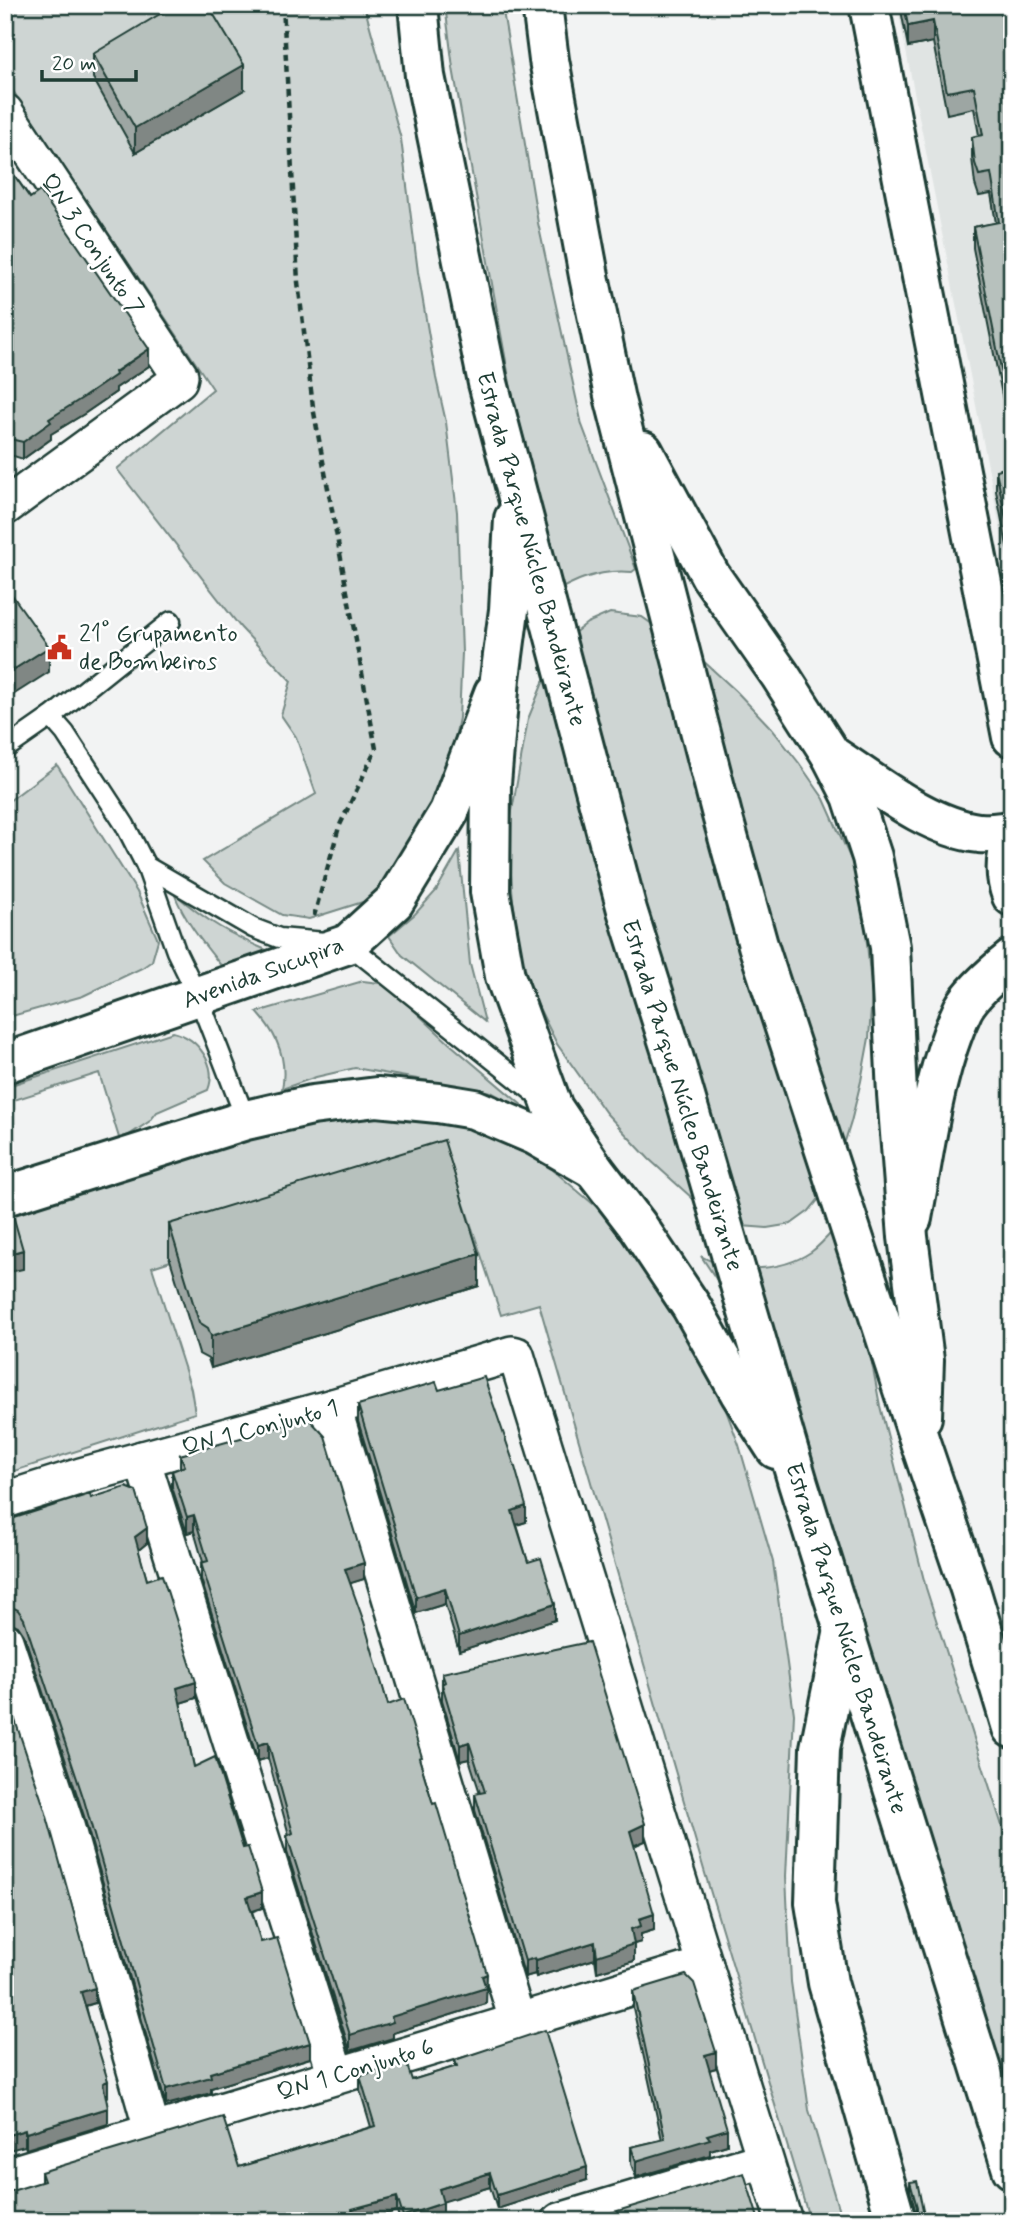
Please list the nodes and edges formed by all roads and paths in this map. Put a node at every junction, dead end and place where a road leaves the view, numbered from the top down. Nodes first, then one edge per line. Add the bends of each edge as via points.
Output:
1 (283, 5) edge
2 (393, 5) edge
3 (418, 5) edge
4 (542, 5) edge
5 (561, 5) edge
6 (869, 5) edge
7 (549, 60) junction
8 (425, 76) junction
9 (5, 112) edge
10 (615, 400) junction
11 (516, 486) junction
12 (7, 502) edge
13 (171, 621) dead end
14 (500, 678) junction
15 (51, 717) junction
16 (1012, 737) edge
17 (5, 749) edge
18 (831, 755) junction
19 (1012, 831) edge
20 (1012, 841) edge
21 (146, 866) junction
22 (1012, 896) edge
23 (307, 941) junction
24 (348, 944) junction
25 (1012, 959) edge
26 (198, 996) junction
27 (5, 1063) edge
28 (553, 1108) junction
29 (246, 1120) junction
30 (594, 1169) junction
31 (5, 1196) edge
32 (908, 1237) junction
33 (333, 1407) junction
34 (921, 1446) junction
35 (142, 1459) junction
36 (798, 1483) junction
37 (5, 1500) edge
38 (979, 1619) junction
39 (844, 1628) junction
40 (5, 1642) edge
41 (1012, 1642) edge
42 (1012, 1728) edge
43 (705, 1965) junction
44 (517, 2020) junction
45 (336, 2075) junction
46 (152, 2130) junction
47 (764, 2160) junction
48 (1012, 2169) edge
49 (5, 2176) edge
50 (560, 2221) edge
51 (784, 2221) edge
52 (896, 2221) edge

1 - 23 path via 298,282 311,395 376,749 339,827
2 - 8 main road via 398,28
3 - 8 main road, Estrada Parque Núcleo Bandeirante
4 - 7 main road
5 - 7 main road
6 - 16 main road
7 - 10 main road
8 - 11 main road, Estrada Parque Núcleo Bandeirante via 488,383
9 - 12 street, QN 3 Conjunto 7 via 180,376
10 - 18 main road via 710,575
10 - 34 main road via 758,945
11 - 14 main road
11 - 36 main road, Estrada Parque Núcleo Bandeirante via 627,909
13 - 15 lane
14 - 24 main road, Avenida Sucupira via 449,812 394,902
14 - 28 main road via 491,784 489,892 505,976
15 - 17 lane
15 - 21 lane via 125,825
18 - 19 main road via 926,816 981,833
18 - 32 main road via 852,796 872,857 890,947
20 - 22 main road via 1006,874
21 - 23 lane via 253,928 279,938
21 - 26 lane via 176,951
23 - 24 lane
24 - 26 main road, Avenida Sucupira
24 - 28 lane
25 - 32 main road via 964,1007 939,1076
26 - 27 main road, Avenida Sucupira
26 - 29 lane
28 - 30 main road
29 - 30 main road via 377,1097 438,1103 474,1109 535,1135
29 - 31 main road
30 - 36 main road via 691,1306
32 - 34 main road via 924,1360
33 - 35 street, QN 1 Conjunto 1
33 - 43 street, QN 1 Conjunto 1 via 518,1356
33 - 44 street
34 - 38 main road
35 - 37 street, QN 1 Conjunto 1
35 - 45 street
36 - 39 main road, Estrada Parque Núcleo Bandeirante
38 - 41 main road
38 - 42 main road
39 - 48 main road, Estrada Parque Núcleo Bandeirante
39 - 52 main road via 820,1748 815,1903 828,1983
40 - 46 street via 65,1822
43 - 44 street, QN 1 Conjunto 6
43 - 47 street
44 - 45 street, QN 1 Conjunto 6
45 - 46 street, QN 1 Conjunto 6
46 - 49 street, QN 1 Conjunto 6
47 - 50 street
47 - 51 street

